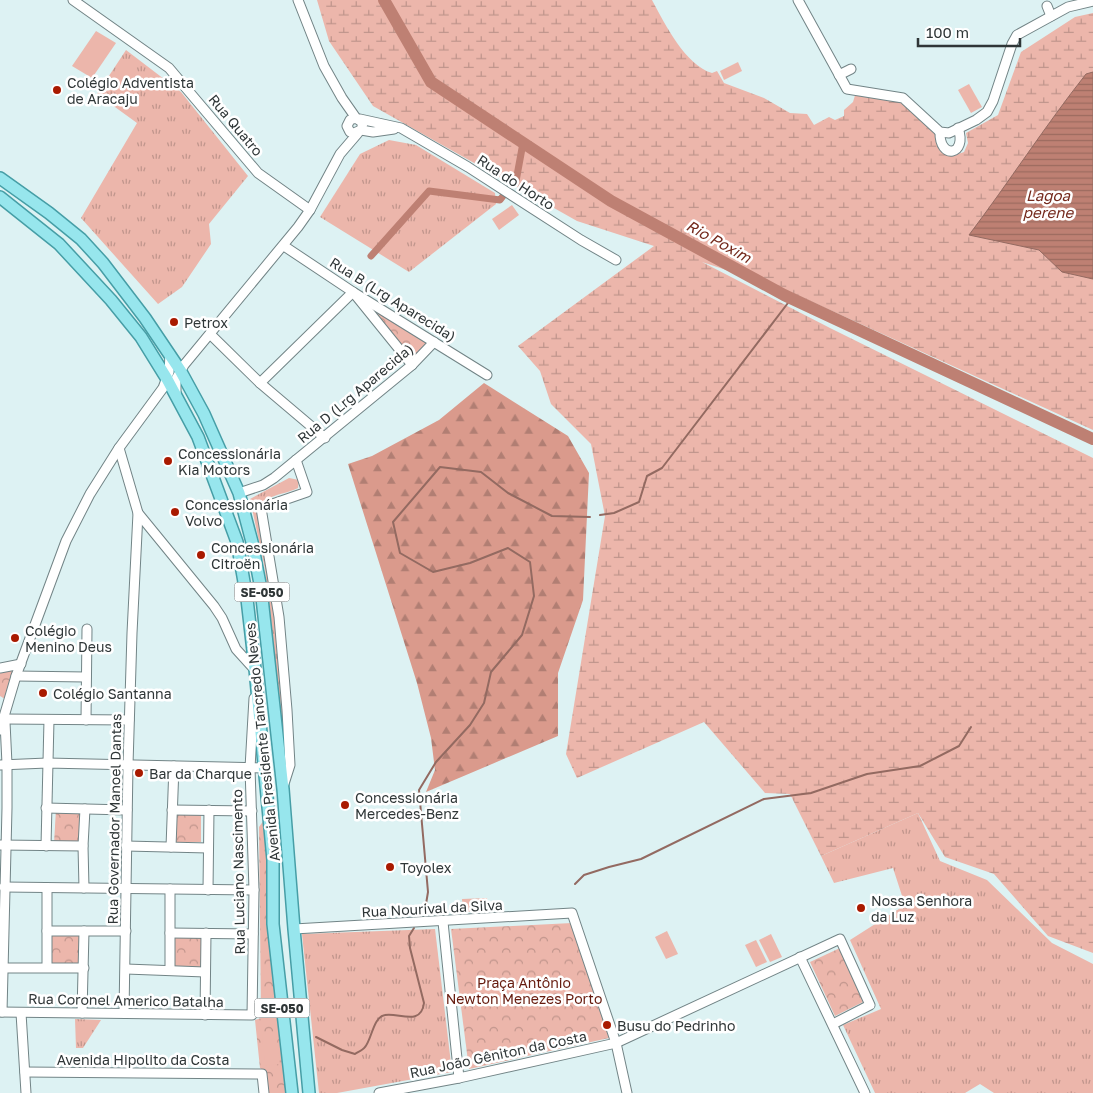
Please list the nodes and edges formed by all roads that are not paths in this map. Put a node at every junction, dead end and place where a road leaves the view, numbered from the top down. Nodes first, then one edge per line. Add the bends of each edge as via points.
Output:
1 (73, 0) edge
2 (298, 0) edge
3 (798, 0) edge
4 (1090, 1) edge
5 (1047, 6) dead end
6 (1052, 16) junction
7 (851, 69) dead end
8 (839, 75) junction
9 (342, 98) junction
10 (358, 119) junction
11 (348, 126) junction
12 (401, 128) junction
13 (958, 128) junction
14 (360, 132) junction
15 (940, 132) junction
16 (340, 154) junction
17 (0, 178) edge
18 (0, 197) edge
19 (310, 210) junction
20 (284, 246) junction
21 (616, 260) dead end
22 (353, 292) junction
23 (210, 334) junction
24 (434, 342) junction
25 (170, 354) junction
26 (412, 365) junction
27 (180, 370) junction
28 (487, 375) dead end
29 (167, 379) junction
30 (260, 383) junction
31 (176, 396) junction
32 (324, 438) junction
33 (119, 448) junction
34 (296, 460) junction
35 (239, 493) junction
36 (138, 513) junction
37 (157, 536) junction
38 (138, 538) junction
39 (87, 629) dead end
40 (21, 664) junction
41 (0, 668) edge
42 (255, 669) junction
43 (16, 676) junction
44 (86, 677) junction
45 (3, 704) edge
46 (4, 719) junction
47 (49, 720) junction
48 (86, 720) junction
49 (129, 720) junction
50 (0, 730) edge
51 (4, 764) edge
52 (47, 764) junction
53 (128, 765) junction
54 (174, 766) junction
55 (250, 768) junction
56 (264, 768) junction
57 (283, 789) junction
58 (3, 808) edge
59 (46, 808) junction
60 (85, 809) junction
61 (127, 810) junction
62 (172, 810) junction
63 (209, 810) junction
64 (252, 811) junction
65 (2, 845) edge
66 (46, 846) junction
67 (83, 846) junction
68 (126, 846) junction
69 (171, 847) junction
70 (208, 848) junction
71 (4, 887) junction
72 (47, 888) junction
73 (84, 888) junction
74 (126, 888) junction
75 (170, 889) junction
76 (208, 890) junction
77 (254, 890) junction
78 (443, 922) junction
79 (294, 929) junction
80 (47, 931) junction
81 (84, 931) junction
82 (126, 931) junction
83 (170, 933) junction
84 (206, 933) junction
85 (253, 934) junction
86 (800, 958) junction
87 (47, 967) junction
88 (3, 968) junction
89 (84, 968) junction
90 (126, 969) junction
91 (170, 970) junction
92 (206, 972) junction
93 (1, 1012) edge
94 (21, 1013) junction
95 (82, 1013) junction
96 (124, 1014) junction
97 (252, 1014) joint
98 (206, 1015) junction
99 (832, 1024) junction
100 (616, 1043) junction
101 (25, 1072) junction
102 (459, 1078) junction
103 (26, 1093) edge
104 (264, 1093) edge
105 (292, 1093) edge
106 (309, 1093) edge
107 (379, 1093) edge
108 (627, 1093) edge
109 (865, 1093) edge

1 - 19 street, Rua Quatro via 169,68 258,172
2 - 9 street via 315,45
3 - 8 street
4 - 6 street
5 - 6 street
6 - 13 street via 1017,35 989,108 983,116
7 - 8 street
8 - 15 street via 848,90 903,98
9 - 10 street
9 - 11 street
10 - 11 street via 353,118
10 - 12 street, Rua do Horto
10 - 14 street via 363,126
11 - 14 street via 350,132
11 - 16 street
12 - 14 street
12 - 21 street, Rua do Horto
13 - 15 street
13 - 15 street via 961,144 956,150 943,148 939,141
14 - 16 street
16 - 19 street
17 - 25 main road, Avenida Presidente Tancredo Neves / SE-050 via 81,240 103,263
18 - 29 main road, Avenida Presidente Tancredo Neves / SE-050 via 59,244 141,337
19 - 20 street
20 - 22 street, Rua B (Lrg Aparecida)
20 - 23 street
22 - 24 street, Rua B (Lrg Aparecida)
22 - 26 street
22 - 30 street
23 - 27 street
23 - 30 street
24 - 26 street, Rua D (Lrg Aparecida)
24 - 28 street, Rua B (Lrg Aparecida)
25 - 27 main road, Avenida Presidente Tancredo Neves / SE-050
25 - 29 street
26 - 32 street, Rua D (Lrg Aparecida)
27 - 31 street via 176,379
27 - 35 main road, Avenida Presidente Tancredo Neves / SE-050 via 204,414
29 - 31 main road, Avenida Presidente Tancredo Neves / SE-050
29 - 33 street
30 - 32 street
31 - 42 main road, Avenida Presidente Tancredo Neves / SE-050 via 207,458 236,542
32 - 34 street, Rua D (Lrg Aparecida)
33 - 36 street, Rua Governador Manoel Dantas
33 - 40 street via 66,541
34 - 35 street, Rua D (Lrg Aparecida) via 269,482
34 - 57 street via 307,492 261,508 279,616 287,710 290,770
35 - 57 main road, Avenida Presidente Tancredo Neves / SE-050 via 261,589
36 - 37 street
36 - 38 street, Rua Governador Manoel Dantas
37 - 38 street
37 - 42 street via 214,606 236,648
38 - 49 street, Rua Governador Manoel Dantas
39 - 44 street
40 - 41 street
40 - 43 street
42 - 55 street, Rua Luciano Nascimento
42 - 56 main road, Avenida Presidente Tancredo Neves / SE-050
43 - 44 street
43 - 45 street
44 - 48 street
45 - 46 street
46 - 47 street
46 - 50 street
46 - 51 street
47 - 48 street
47 - 52 street
48 - 49 street
49 - 53 street, Rua Governador Manoel Dantas
51 - 52 street
51 - 58 street
52 - 53 street
52 - 59 street
53 - 54 street
53 - 61 street, Rua Governador Manoel Dantas
54 - 55 street
54 - 62 street
55 - 56 street
55 - 64 street, Rua Luciano Nascimento
56 - 105 main road, Avenida Presidente Tancredo Neves / SE-050 via 273,860 273,924
57 - 79 main road, Avenida Presidente Tancredo Neves / SE-050
58 - 65 street
59 - 60 street
59 - 66 street
60 - 61 street
60 - 67 street
61 - 68 street, Rua Governador Manoel Dantas
62 - 63 street
62 - 69 street
63 - 64 street
63 - 70 street
64 - 77 street, Rua Luciano Nascimento
65 - 66 street
65 - 71 street
66 - 67 street
67 - 73 street
68 - 69 street
68 - 74 street, Rua Governador Manoel Dantas
69 - 70 street
70 - 76 street
71 - 72 street
71 - 88 street
72 - 73 street
72 - 80 street
73 - 74 street
74 - 75 street
74 - 82 street, Rua Governador Manoel Dantas
75 - 76 street
75 - 83 street
76 - 77 street
77 - 85 street, Rua Luciano Nascimento
78 - 79 street, Rua Nourival da Silva
78 - 100 street, Rua Nourival da Silva via 572,913
78 - 102 street
79 - 106 main road, Avenida Presidente Tancredo Neves / SE-050
80 - 81 street
80 - 87 street
81 - 82 street
81 - 89 street
82 - 90 street, Rua Governador Manoel Dantas
83 - 84 street
83 - 91 street
84 - 85 street
84 - 92 street
85 - 97 street, Rua Luciano Nascimento
86 - 99 street
86 - 99 street, Rua João Gêniton da Costa via 840,939 870,1005
86 - 100 street, Rua João Gêniton da Costa
87 - 88 street
87 - 89 street
88 - 93 street
89 - 95 street
90 - 91 street
90 - 96 street, Rua Governador Manoel Dantas
91 - 92 street
92 - 98 street
93 - 94 street, Rua Coronel Americo Batalha
94 - 95 street, Rua Coronel Americo Batalha
94 - 101 street
95 - 96 street, Rua Coronel Americo Batalha
96 - 98 street, Rua Coronel Americo Batalha
97 - 98 street, Rua Coronel Americo Batalha
99 - 109 street
100 - 102 street, Rua João Gêniton da Costa
100 - 108 street
101 - 103 street
101 - 104 street, Avenida Hipolito da Costa via 262,1074
102 - 107 street, Rua João Gêniton da Costa

